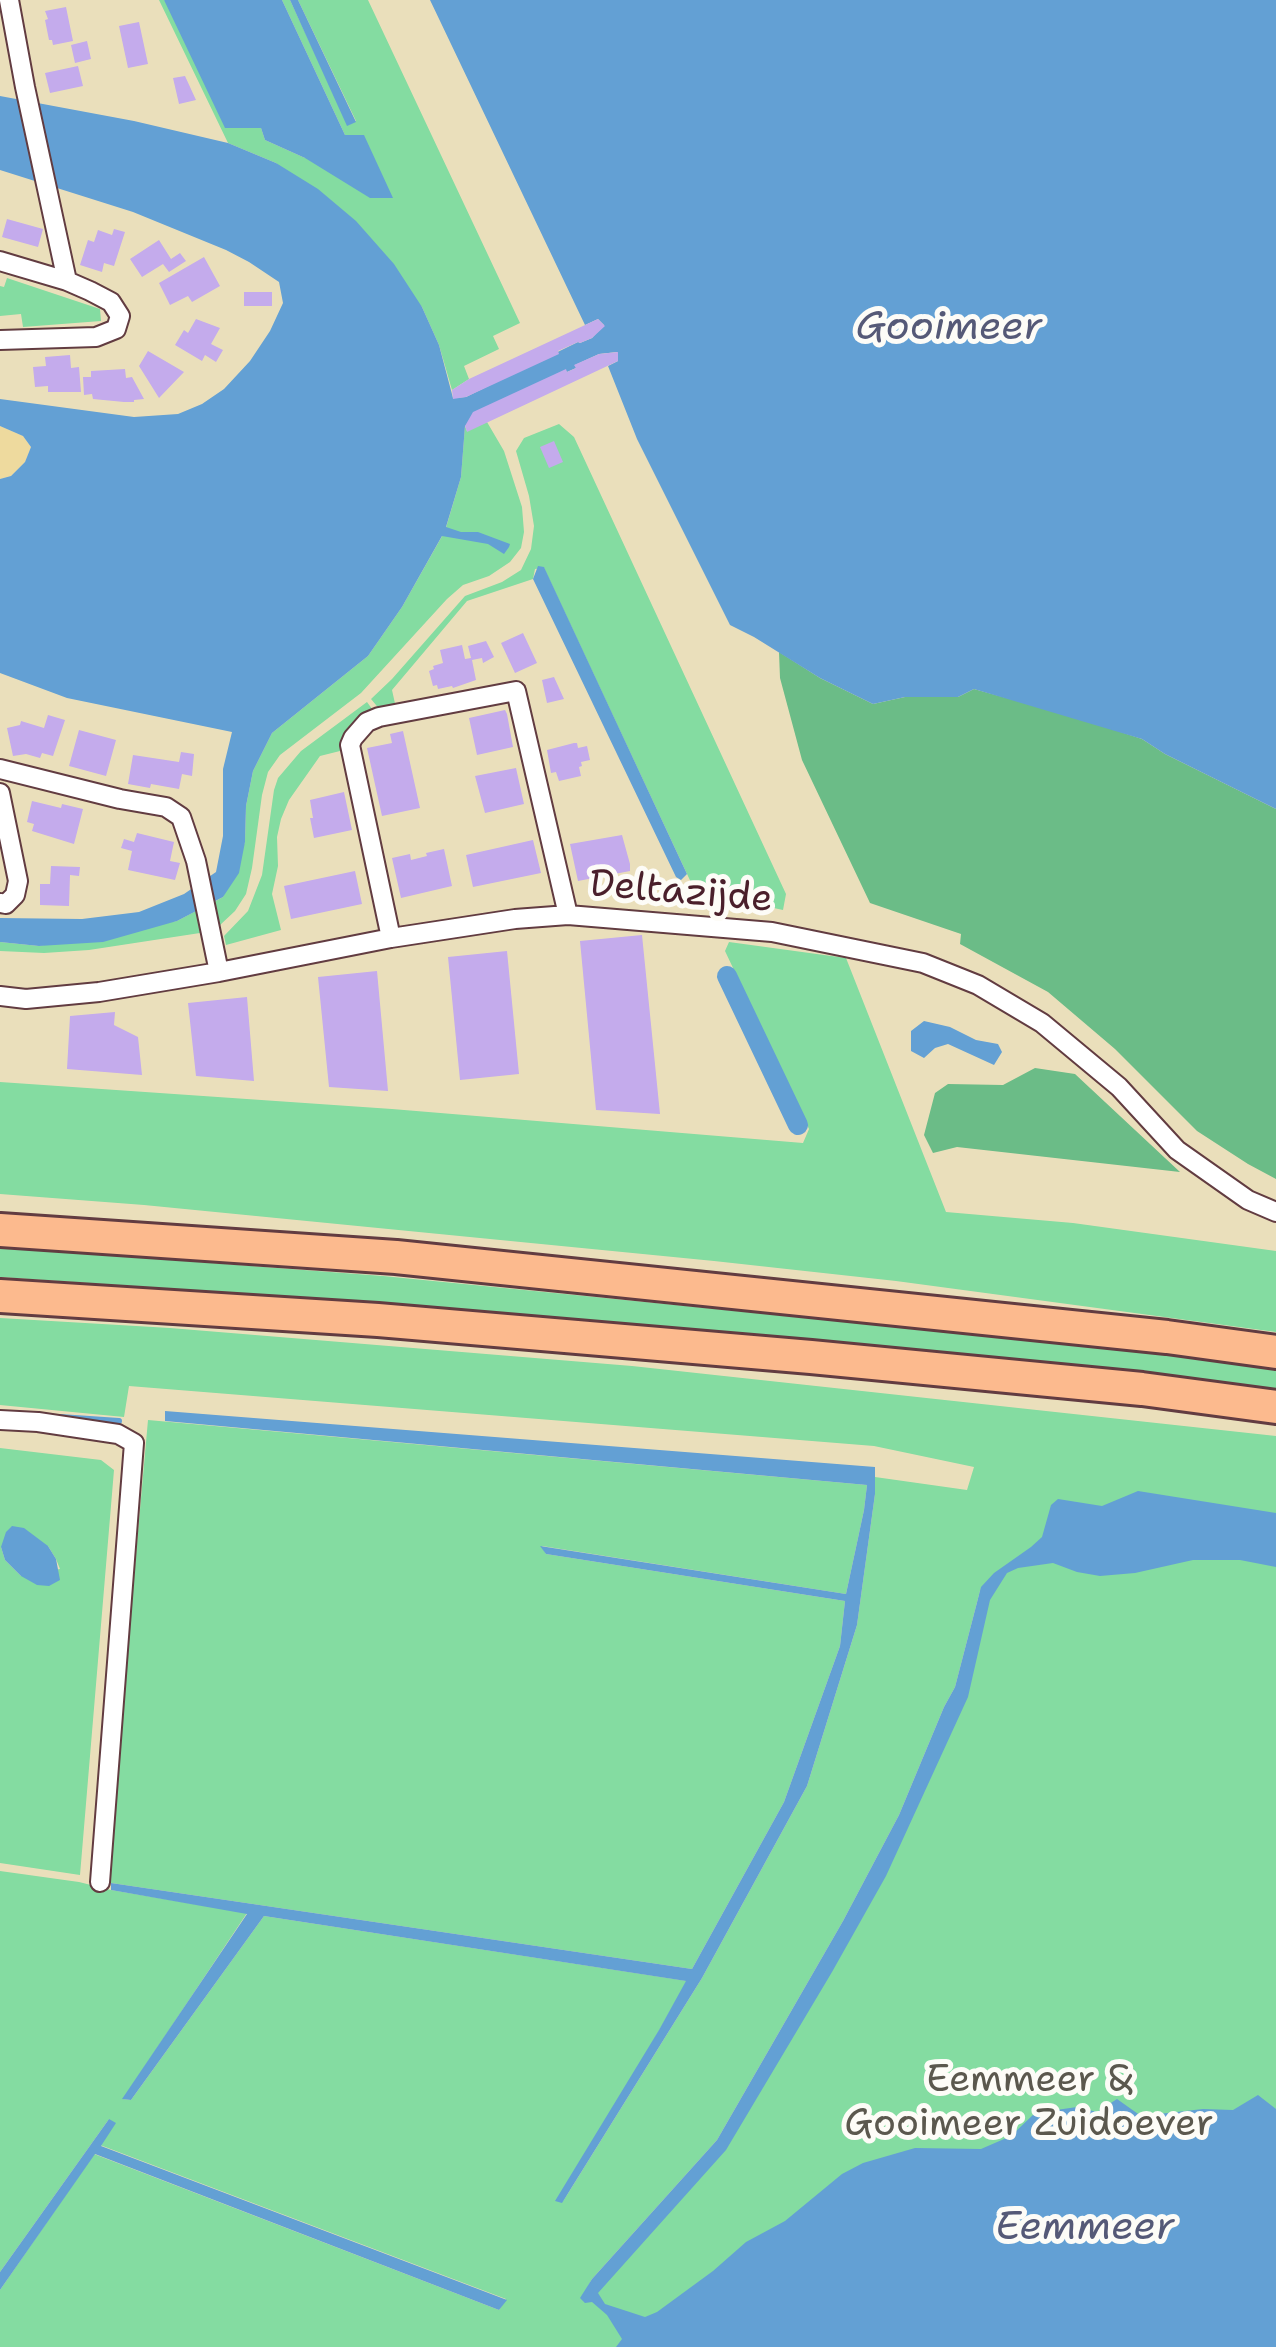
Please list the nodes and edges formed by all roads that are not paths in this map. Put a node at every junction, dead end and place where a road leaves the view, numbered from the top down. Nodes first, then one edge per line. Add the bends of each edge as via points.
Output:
1 (10, 0) edge
2 (0, 261) edge
3 (67, 281) junction
4 (0, 340) edge
5 (0, 770) edge
6 (0, 794) edge
7 (0, 903) edge
8 (568, 915) junction
9 (391, 938) junction
10 (219, 972) junction
11 (0, 996) edge
12 (1276, 1212) edge
13 (0, 1230) edge
14 (0, 1296) edge
15 (1276, 1352) edge
16 (1276, 1406) edge
17 (0, 1420) edge
18 (100, 1882) dead end

1 - 3 street
2 - 3 street
3 - 4 street via 111,302 120,316 116,329 96,336
5 - 10 street via 166,807 182,817
6 - 7 street via 18,881 15,895
8 - 9 street, Deltazijde
8 - 9 street via 516,691 379,717 353,738
8 - 12 street, Deltazijde via 772,932 923,963 978,985 1042,1022 1119,1087 1177,1150
9 - 10 street, Deltazijde
10 - 11 street, Deltazijde via 99,992
13 - 15 highway via 396,1257
14 - 16 highway via 772,1353
17 - 18 street via 118,1434 134,1443

